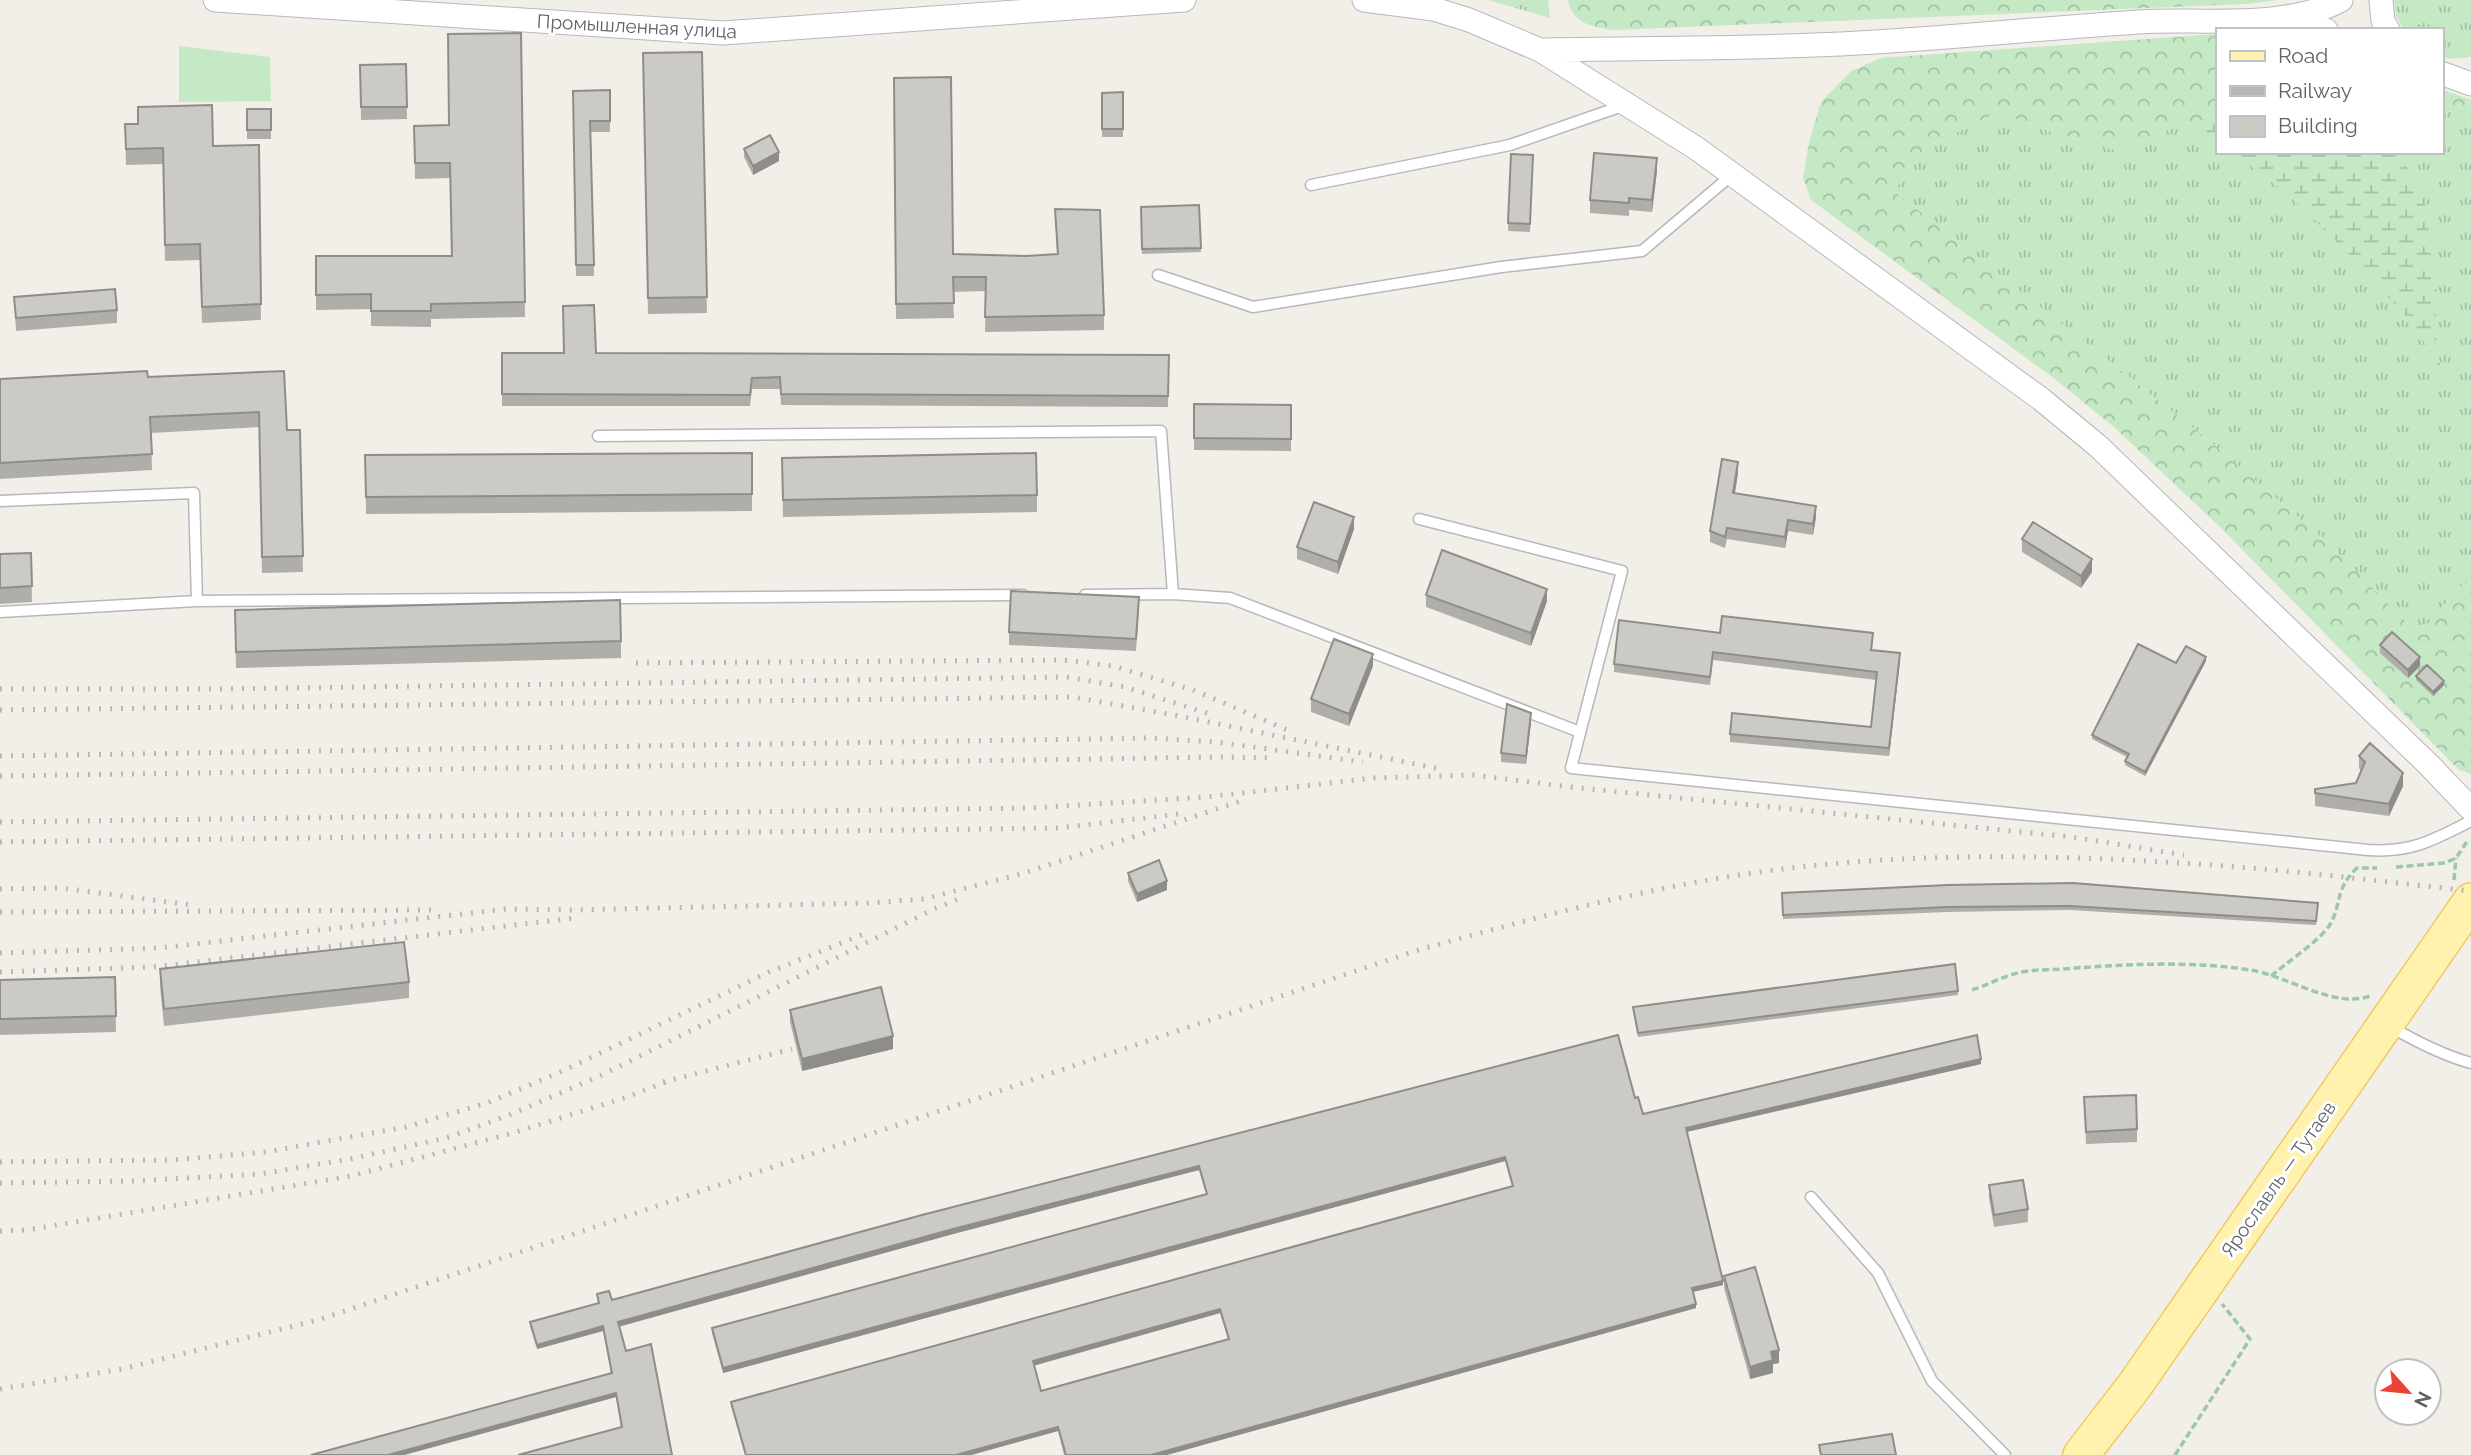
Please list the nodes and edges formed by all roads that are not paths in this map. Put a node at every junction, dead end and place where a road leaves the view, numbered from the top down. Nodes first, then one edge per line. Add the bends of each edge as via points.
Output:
1 (215, 0) edge
2 (1184, 0) edge
3 (1364, 0) edge
4 (2342, 0) edge
5 (2381, 0) edge
6 (2270, 19) junction
7 (2316, 28) edge
8 (2387, 28) edge
9 (1540, 50) junction
10 (2471, 71) edge
11 (2443, 72) edge
12 (2443, 73) edge
13 (2471, 84) edge
14 (1628, 104) junction
15 (1733, 174) junction
16 (1311, 185) dead end
17 (1158, 275) dead end
18 (598, 436) dead end
19 (0, 501) edge
20 (1419, 519) dead end
21 (1173, 594) junction
22 (1034, 595) edge
23 (1076, 595) edge
24 (197, 601) junction
25 (0, 612) edge
26 (1580, 732) junction
27 (2471, 809) edge
28 (2471, 821) edge
29 (2471, 901) edge
30 (2386, 1023) junction
31 (2471, 1063) edge
32 (1811, 1197) dead end
33 (2005, 1455) edge
34 (2081, 1455) edge

1 - 2 street, Промышленная улица via 723,33
3 - 9 street via 1434,9
4 - 6 street via 2306,14
5 - 8 street
6 - 7 street
6 - 9 street via 2140,22 1856,43
9 - 14 street
10 - 11 street
12 - 13 street
14 - 15 street
14 - 16 lane via 1510,145
15 - 17 lane via 1642,251 1501,267 1253,307
15 - 27 street via 2041,398 2098,446
18 - 21 lane via 1161,431
19 - 24 lane via 194,493
20 - 26 lane via 1622,571
21 - 23 lane
21 - 26 lane via 1230,598
22 - 24 lane
24 - 25 lane
26 - 28 lane via 1571,768 2368,850 2412,848
29 - 30 main road, Ярославль — Тутаев
30 - 31 lane via 2422,1045
30 - 34 main road, Ярославль — Тутаев via 2135,1385
32 - 33 lane via 1878,1273 1932,1381

